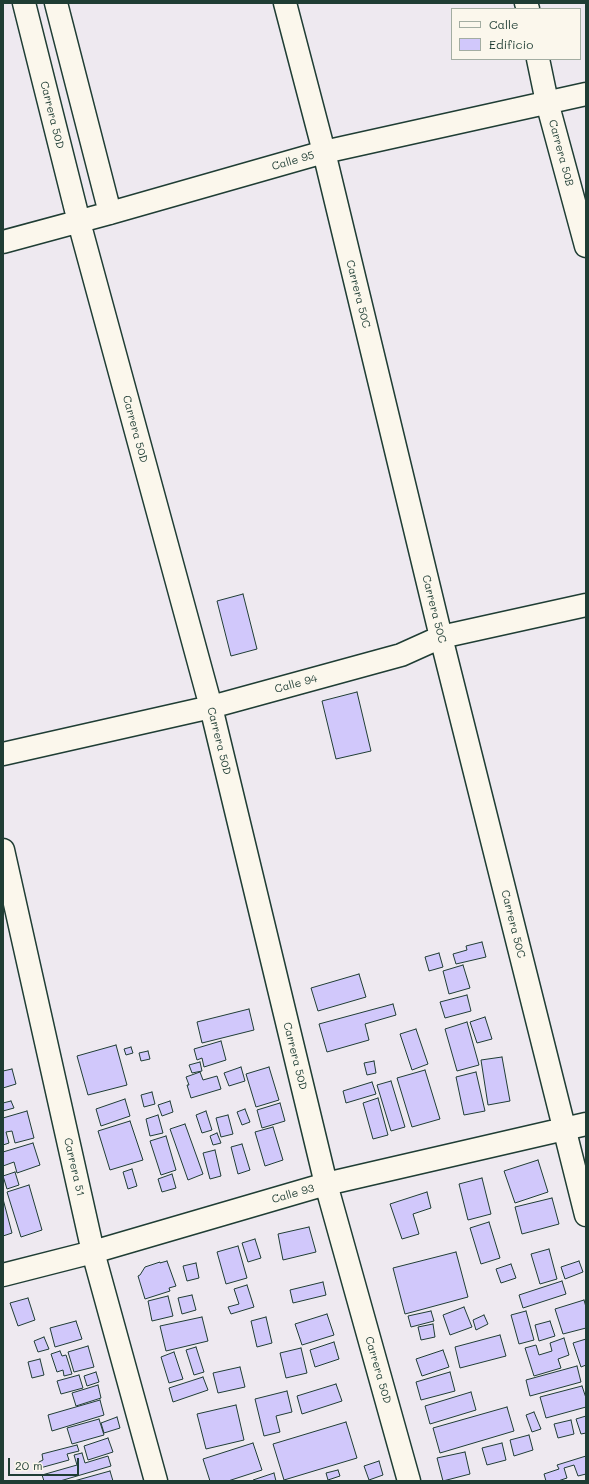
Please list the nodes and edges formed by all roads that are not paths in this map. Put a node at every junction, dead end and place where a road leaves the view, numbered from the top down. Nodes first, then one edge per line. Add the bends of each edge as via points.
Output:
1 (24, 3) edge
2 (56, 3) edge
3 (285, 3) edge
4 (538, 60) edge
5 (586, 94) edge
6 (547, 102) junction
7 (324, 152) junction
8 (110, 213) junction
9 (79, 222) junction
10 (3, 242) edge
11 (586, 246) edge
12 (586, 605) edge
13 (441, 637) junction
14 (211, 707) junction
15 (3, 754) edge
16 (3, 850) edge
17 (586, 1124) edge
18 (565, 1129) junction
19 (326, 1184) junction
20 (586, 1215) edge
21 (93, 1252) junction
22 (3, 1275) edge
23 (156, 1481) edge
24 (410, 1481) edge

1 - 9 street, Carrera 50D
2 - 8 street
3 - 7 street, Carrera 50C
4 - 6 street, Carrera 50B
5 - 6 street, Calle 95
6 - 7 street, Calle 95
6 - 11 street, Carrera 50B
7 - 8 street, Calle 95
7 - 13 street, Carrera 50C
8 - 9 street, Calle 95
9 - 10 street, Calle 95
9 - 14 street, Carrera 50D
12 - 13 street, Calle 94
13 - 14 street, Calle 94 via 401,655
13 - 18 street, Carrera 50C
14 - 15 street, Calle 94
14 - 19 street, Carrera 50D
16 - 21 street, Carrera 51
17 - 18 street, Calle 93
18 - 19 street, Calle 93
18 - 20 street, Carrera 50C
19 - 21 street, Calle 93
19 - 24 street, Carrera 50D
21 - 22 street, Calle 93
21 - 23 street, Carrera 51

